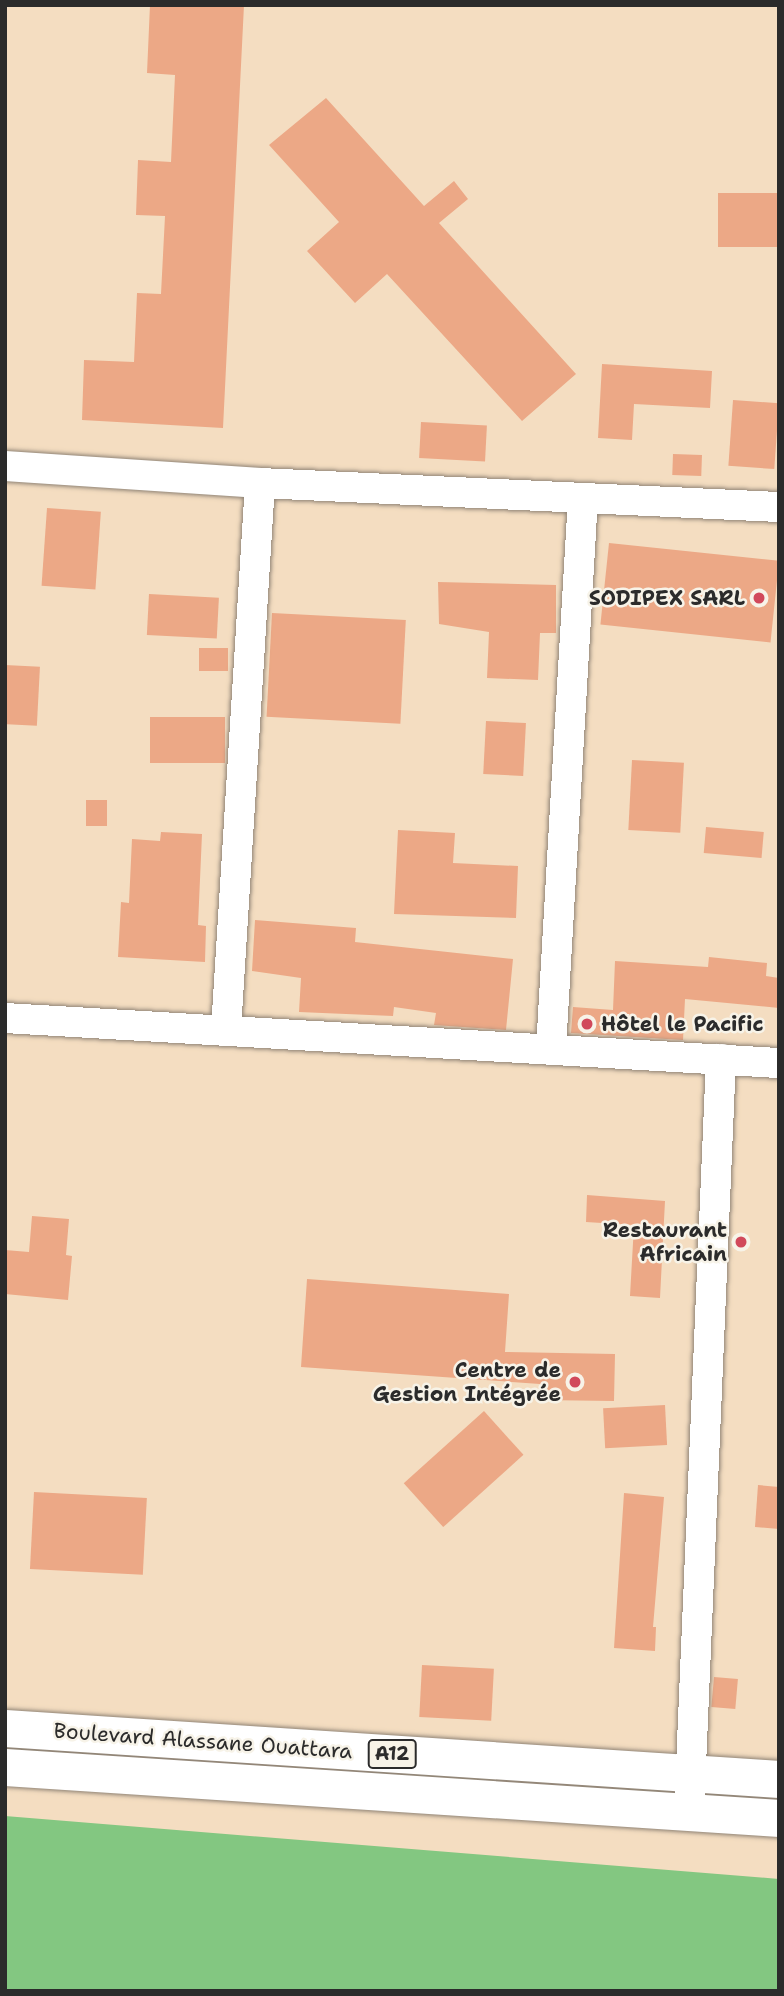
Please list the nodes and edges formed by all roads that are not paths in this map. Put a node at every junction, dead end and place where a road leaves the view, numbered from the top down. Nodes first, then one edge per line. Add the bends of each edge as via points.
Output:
1 (5, 466) edge
2 (260, 483) junction
3 (583, 498) junction
4 (779, 507) edge
5 (5, 1018) edge
6 (226, 1030) junction
7 (551, 1049) junction
8 (720, 1059) junction
9 (779, 1063) edge
10 (5, 1728) edge
11 (105, 1734) junction
12 (5, 1767) edge
13 (104, 1773) junction
14 (691, 1774) junction
15 (779, 1779) edge
16 (689, 1813) junction
17 (779, 1818) edge

1 - 2 street
2 - 3 street
2 - 6 street
3 - 4 street
3 - 7 street
5 - 6 street
6 - 7 street
7 - 8 street
8 - 9 street
8 - 14 street
10 - 11 main road, Boulevard Alassane Ouattara / A12
11 - 13 main road
11 - 14 main road, Boulevard Alassane Ouattara / A12
12 - 13 main road, Boulevard Alassane Ouattara / A12
13 - 16 main road, Boulevard Alassane Ouattara / A12
14 - 15 main road, Boulevard Alassane Ouattara / A12
14 - 16 street
16 - 17 main road, Boulevard Alassane Ouattara / A12

